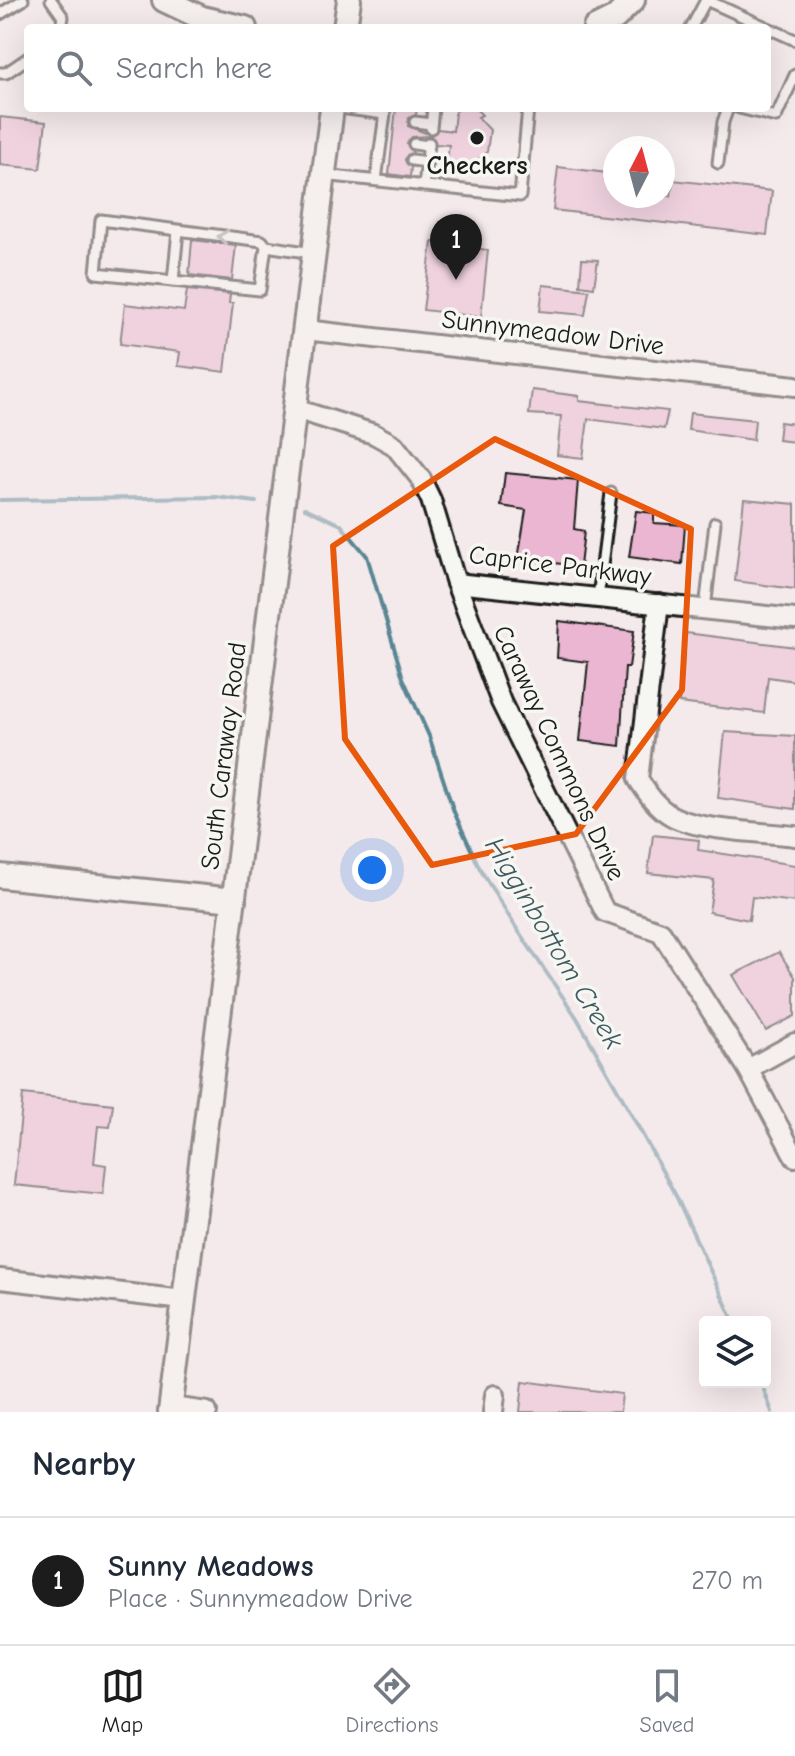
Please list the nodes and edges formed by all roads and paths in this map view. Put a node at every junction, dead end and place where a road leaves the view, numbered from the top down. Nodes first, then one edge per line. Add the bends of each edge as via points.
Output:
1 (23, 0) edge
2 (51, 0) edge
3 (164, 0) edge
4 (349, 0) edge
5 (633, 0) edge
6 (0, 14) edge
7 (62, 24) edge
8 (228, 24) edge
9 (346, 24) edge
10 (613, 24) edge
11 (693, 24) edge
12 (759, 24) edge
13 (771, 29) edge
14 (795, 40) edge
15 (24, 61) edge
16 (0, 73) edge
17 (795, 75) edge
18 (331, 112) edge
19 (364, 112) edge
20 (433, 112) edge
21 (528, 112) edge
22 (727, 112) edge
23 (755, 112) edge
24 (389, 116) edge
25 (415, 122) dead end
26 (381, 140) junction
27 (392, 141) dead end
28 (414, 144) dead end
29 (412, 160) dead end
30 (427, 162) junction
31 (718, 163) dead end
32 (323, 175) junction
33 (376, 180) junction
34 (424, 186) junction
35 (178, 231) junction
36 (266, 246) junction
37 (313, 253) junction
38 (173, 281) junction
39 (305, 330) junction
40 (795, 386) edge
41 (295, 409) junction
42 (611, 493) dead end
43 (715, 523) dead end
44 (456, 583) junction
45 (598, 598) junction
46 (659, 604) junction
47 (705, 609) junction
48 (795, 619) edge
49 (795, 836) edge
50 (0, 876) edge
51 (234, 900) junction
52 (795, 1043) edge
53 (748, 1069) junction
54 (795, 1157) edge
55 (0, 1279) edge
56 (184, 1300) junction
57 (171, 1410) edge
58 (207, 1412) edge

1 - 6 lane
2 - 7 lane via 63,17
3 - 8 street
4 - 9 street
5 - 10 street
11 - 12 lane via 706,0
13 - 14 lane
15 - 16 lane
17 - 23 lane via 776,117
18 - 32 street, South Caraway Road
19 - 24 lane
20 - 25 lane via 431,126
21 - 34 lane via 520,196
22 - 31 lane
24 - 26 lane
26 - 27 lane
26 - 33 lane via 385,157
28 - 30 lane via 429,144
29 - 30 lane
30 - 34 lane
32 - 33 lane
32 - 37 street, South Caraway Road
33 - 34 lane
36 -> 35 lane via 262,241
35 - 38 lane
35 - 38 lane via 101,220 99,234 96,273
36 - 37 lane
36 - 38 lane via 260,290
37 - 39 street, South Caraway Road
39 - 40 street, Sunnymeadow Drive
39 - 41 street, South Caraway Road
41 - 44 street, Caprice Parkway via 374,434 403,452 431,500
41 - 51 street, South Caraway Road
42 - 45 lane
43 - 47 lane
44 - 45 street, Caprice Parkway
44 - 53 street, Caraway Commons Drive via 501,702 605,912 661,932
45 - 46 street, Caprice Parkway
46 - 47 street
46 - 49 street, Caprice Parkway via 638,779 650,798 672,816
47 - 48 street
50 - 51 street
51 - 56 street, South Caraway Road
52 - 53 street
53 - 54 street, Caraway Commons Drive
55 - 56 street
56 - 57 street, South Caraway Road
57 - 58 street

